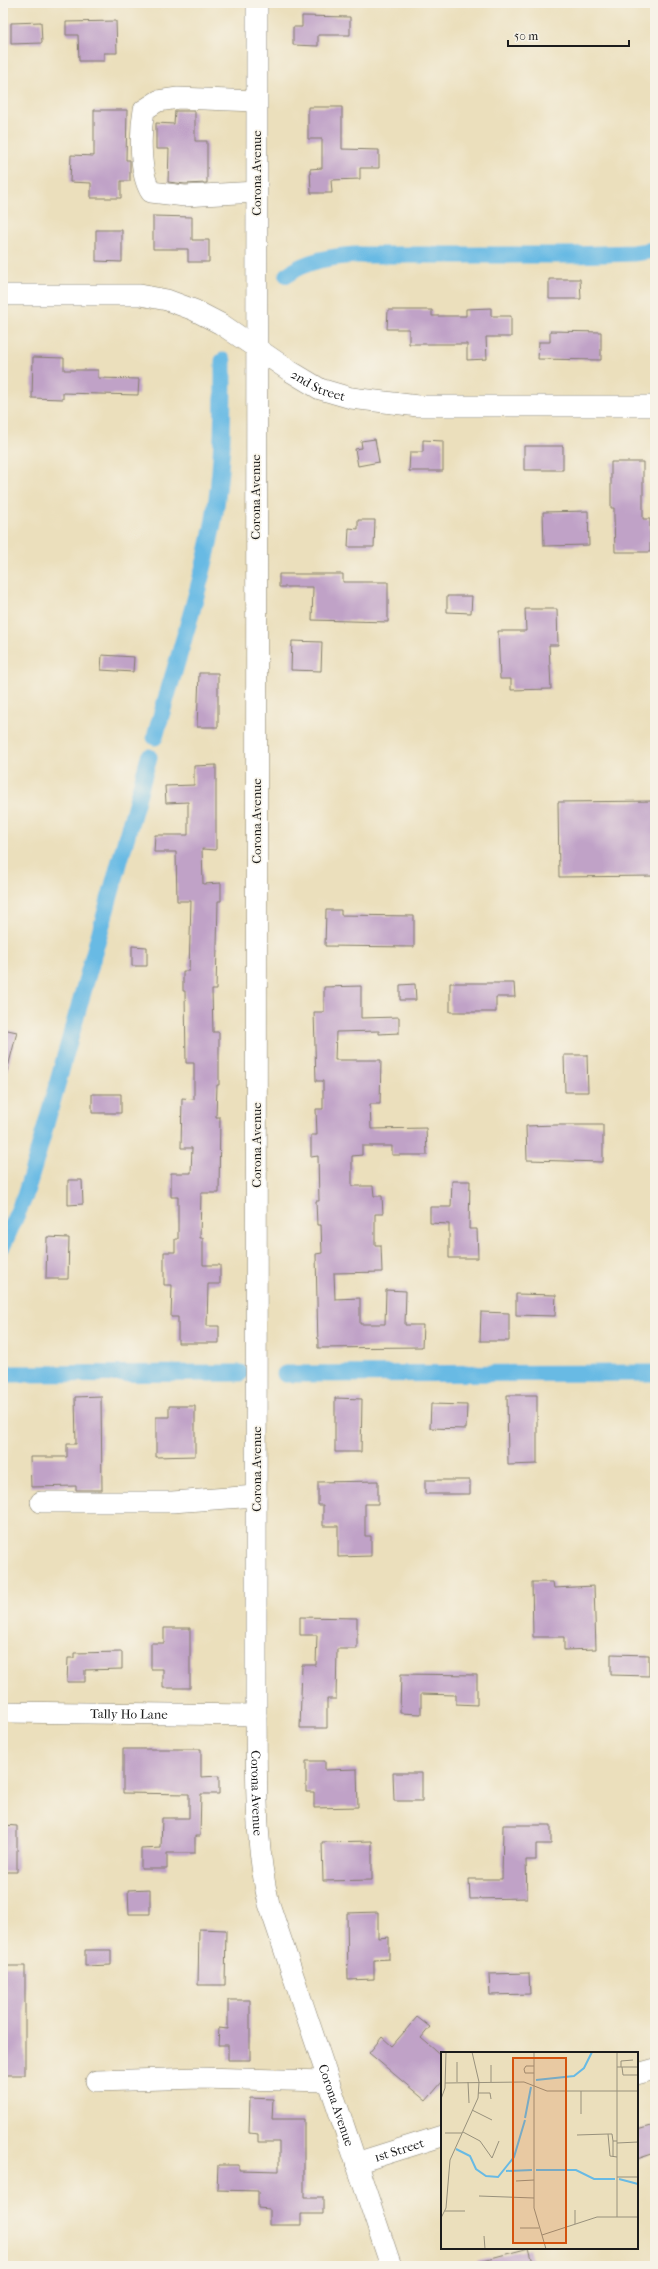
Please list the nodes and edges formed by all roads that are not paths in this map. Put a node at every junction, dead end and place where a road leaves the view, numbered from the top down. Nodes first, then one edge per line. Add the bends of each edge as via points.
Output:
1 (257, 3) edge
2 (256, 101) junction
3 (256, 192) junction
4 (3, 295) edge
5 (255, 347) junction
6 (655, 406) edge
7 (256, 1496) junction
8 (41, 1502) dead end
9 (3, 1712) edge
10 (256, 1715) junction
11 (655, 2068) edge
12 (638, 2074) edge
13 (96, 2081) dead end
14 (328, 2081) junction
15 (441, 2136) edge
16 (356, 2163) junction
17 (391, 2266) edge

1 - 2 street, Corona Avenue
2 - 3 street, Corona Avenue
2 - 3 street via 178,98 158,101 144,110 140,132 146,184 151,192 185,196
3 - 5 street, Corona Avenue
4 - 5 street, 2nd Street via 140,295 167,300 221,324
5 - 6 street, 2nd Street via 320,388 351,398 383,403 418,406
5 - 7 street, Corona Avenue
7 - 8 street via 172,1502
7 - 10 street, Corona Avenue
9 - 10 street, Tally Ho Lane
10 - 14 street, Corona Avenue via 262,1875 269,1904
11 - 12 street
13 - 14 street via 200,2078
14 - 16 street, Corona Avenue
15 - 16 street, 1st Street
16 - 17 street, Corona Avenue

